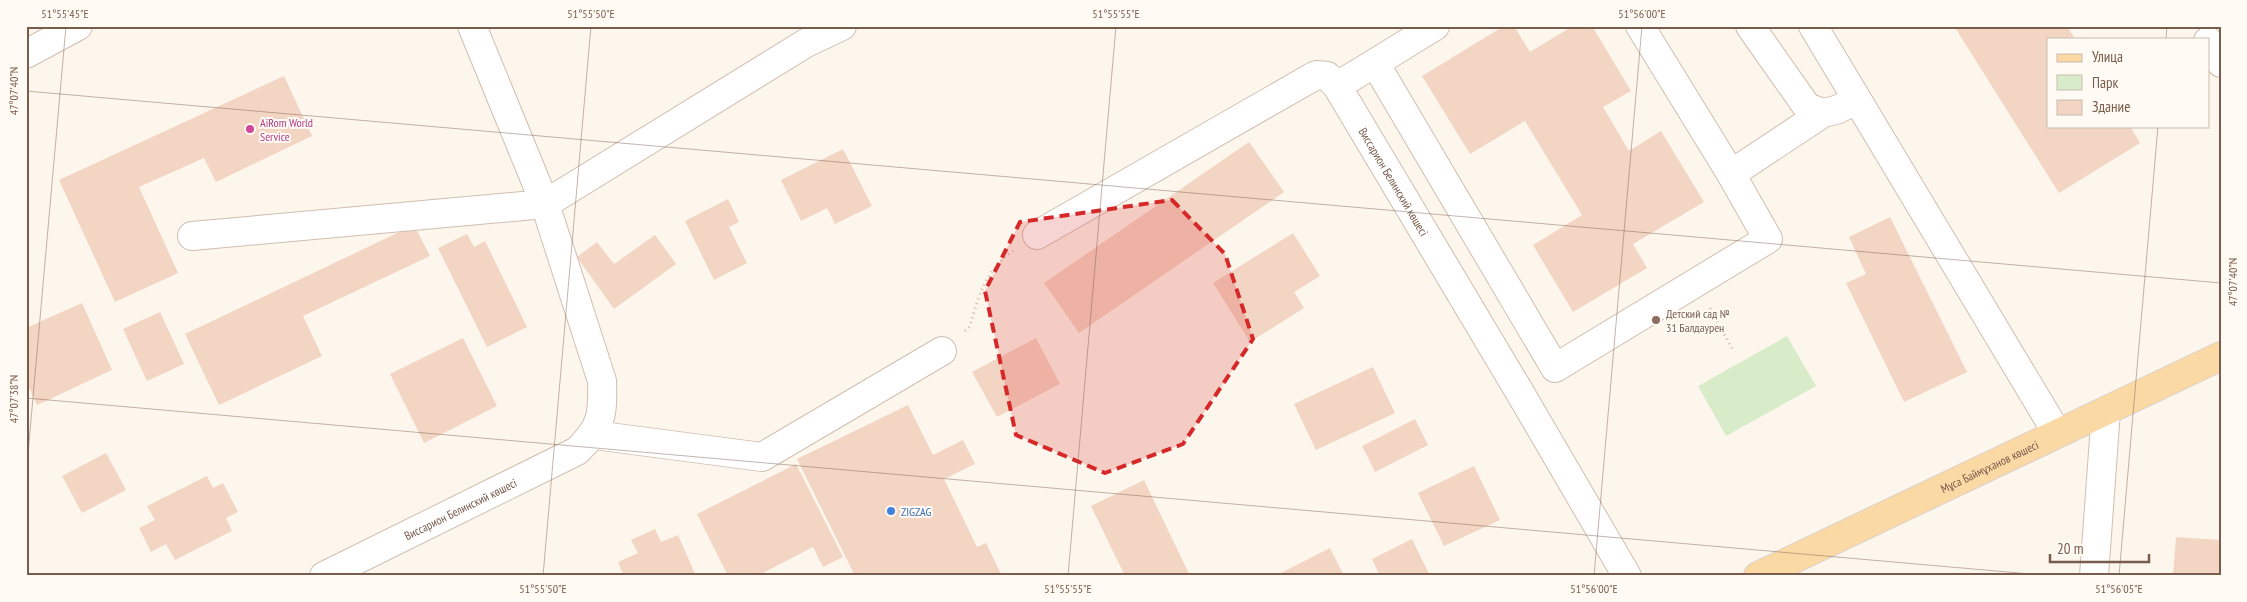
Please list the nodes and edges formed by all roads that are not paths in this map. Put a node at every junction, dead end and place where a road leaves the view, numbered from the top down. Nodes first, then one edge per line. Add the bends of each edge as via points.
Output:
1 (78, 26) edge
2 (472, 26) edge
3 (842, 26) edge
4 (1435, 26) edge
5 (1640, 26) edge
6 (1750, 26) edge
7 (1813, 26) edge
8 (2200, 26) edge
9 (800, 35) edge
10 (2207, 38) edge
11 (2210, 44) edge
12 (26, 54) edge
13 (1375, 63) junction
14 (2221, 63) edge
15 (1337, 86) junction
16 (1857, 100) junction
17 (1823, 113) junction
18 (1731, 174) junction
19 (545, 204) junction
20 (1037, 235) road end
21 (192, 236) dead end
22 (942, 351) road end
23 (2221, 356) edge
24 (1555, 368) junction
25 (1519, 391) junction
26 (2106, 412) junction
27 (2057, 433) junction
28 (594, 436) junction
29 (324, 576) edge
30 (1627, 576) edge
31 (1758, 576) edge
32 (2094, 576) edge

1 - 12 street
2 - 19 street
3 - 9 street
4 - 13 street
5 - 18 street
6 - 17 street via 1808,106
7 - 16 street
8 - 10 street
9 - 19 street
11 - 14 street
13 - 15 street
13 - 24 street
15 - 20 street via 1327,76 1316,75
15 - 25 street, Виссарион Белинский көшесі
16 - 17 street
16 - 27 street
17 - 18 street
18 - 24 street via 1768,240
19 - 21 street
19 - 28 street via 602,381 602,410
22 - 28 street via 762,457
23 - 26 main road, Мұса Баймұханов көшесі
24 - 25 street
25 - 30 street, Виссарион Белинский көшесі
26 - 27 main road, Мұса Баймұханов көшесі
26 - 32 street
27 - 31 main road, Мұса Баймұханов көшесі
28 - 29 street, Виссарион Белинский көшесі via 577,451

